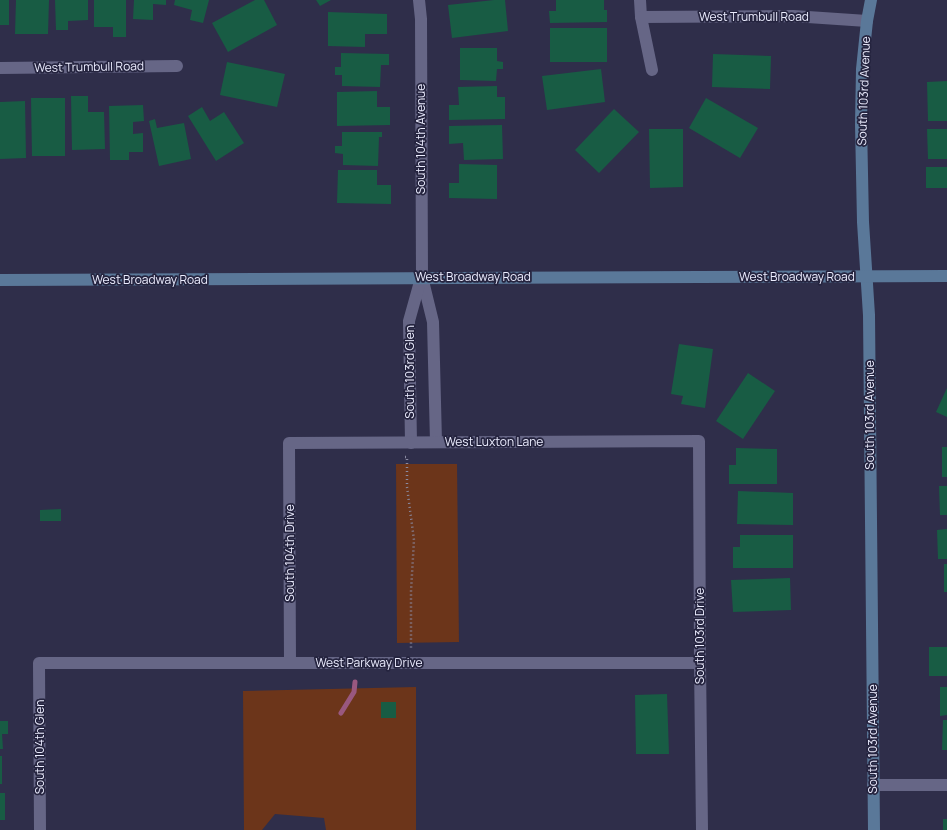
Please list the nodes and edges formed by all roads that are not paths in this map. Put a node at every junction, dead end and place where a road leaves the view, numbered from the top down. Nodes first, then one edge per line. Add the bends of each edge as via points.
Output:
1 (419, 0) edge
2 (640, 0) edge
3 (871, 0) edge
4 (641, 17) junction
5 (867, 21) junction
6 (177, 66) dead end
7 (0, 68) edge
8 (652, 70) dead end
9 (867, 276) junction
10 (947, 276) edge
11 (422, 277) junction
12 (0, 280) edge
13 (436, 442) junction
14 (699, 442) joint
15 (289, 443) joint
16 (411, 443) junction
17 (290, 663) junction
18 (700, 663) junction
19 (40, 664) joint
20 (873, 785) junction
21 (947, 785) edge
22 (40, 830) edge
23 (702, 830) edge
24 (874, 830) edge

1 - 11 street, South 104th Avenue
2 - 4 street
3 - 5 main road, South 103rd Avenue
4 - 5 street, West Trumbull Road via 793,16
4 - 8 street
5 - 9 main road, South 103rd Avenue via 862,69 861,124
6 - 7 street, West Trumbull Road
9 - 10 main road, West Broadway Road
9 - 11 main road, West Broadway Road
9 - 20 main road, South 103rd Avenue
11 - 12 main road, West Broadway Road
11 - 13 street, South 103rd Glen via 433,322
11 - 16 street, South 103rd Glen via 409,321
13 - 14 street, West Luxton Lane
13 - 16 street, West Luxton Lane
14 - 18 street, South 103rd Drive
15 - 16 street, West Luxton Lane
15 - 17 street, South 104th Drive
17 - 18 street, West Parkway Drive
17 - 19 street, West Parkway Drive
18 - 23 street, South 103rd Drive
19 - 22 street, South 104th Glen
20 - 21 street
20 - 24 main road, South 103rd Avenue

